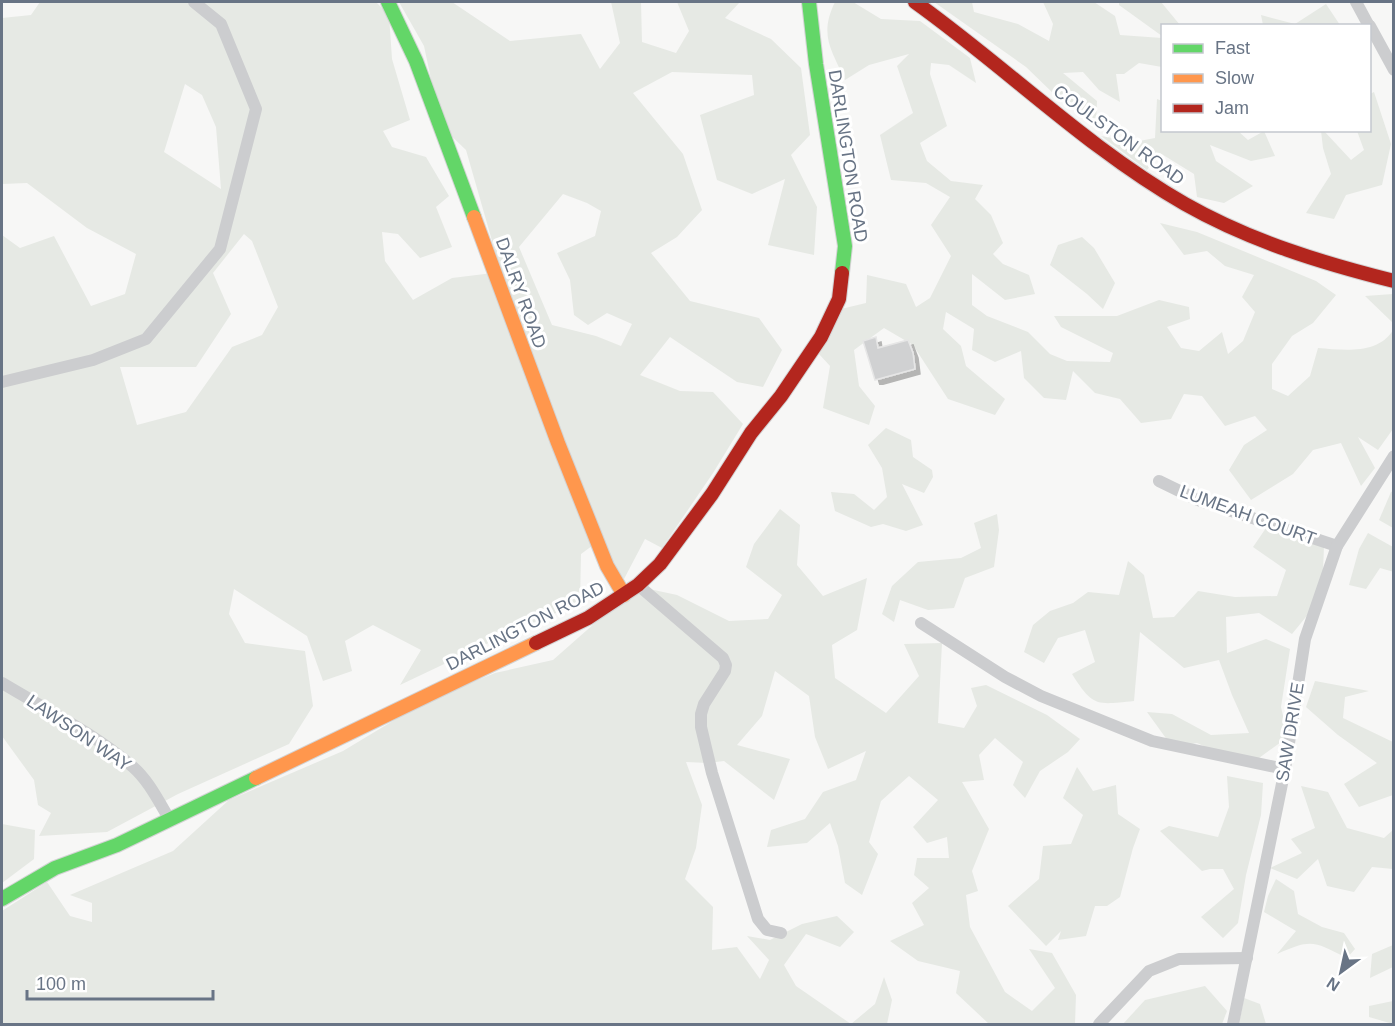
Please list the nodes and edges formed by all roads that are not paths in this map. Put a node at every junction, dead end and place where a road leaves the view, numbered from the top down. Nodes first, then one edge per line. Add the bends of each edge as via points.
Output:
1 (194, 2) edge
2 (388, 2) edge
3 (809, 2) edge
4 (915, 2) edge
5 (1356, 2) edge
6 (1369, 24) edge
7 (1371, 28) edge
8 (1394, 70) edge
9 (1394, 281) edge
10 (2, 382) edge
11 (1394, 456) edge
12 (1159, 481) dead end
13 (1337, 546) junction
14 (638, 585) junction
15 (624, 595) junction
16 (921, 623) dead end
17 (2, 683) edge
18 (1285, 769) junction
19 (170, 820) junction
20 (2, 899) edge
21 (781, 933) dead end
22 (1247, 958) junction
23 (1099, 1024) edge
24 (1233, 1024) edge

1 - 10 street via 221,24 256,109 220,249 146,339 93,360
2 - 15 street, DALRY ROAD via 416,61 570,474 607,566
3 - 14 street, DARLINGTON ROAD via 845,246 839,299 821,337 781,396 660,564
4 - 9 street, COULSTON ROAD via 1124,165 1185,204 1259,240 1325,264
5 - 6 street
7 - 8 street
11 - 13 street, SAW DRIVE
12 - 13 street, LUMEAH COURT via 1198,500
13 - 18 street, SAW DRIVE via 1305,639
14 - 15 street, DARLINGTON ROAD
14 - 21 street via 723,658 726,665 704,704 701,727 758,918 766,930
15 - 19 street, DARLINGTON ROAD via 588,618
16 - 18 street via 1041,696 1152,741
17 - 19 street, LAWSON WAY via 107,747 134,768
18 - 22 street, SAW DRIVE
19 - 20 street, DARLINGTON ROAD via 55,868
22 - 23 street via 1179,959 1149,971
22 - 24 street, SAW DRIVE

